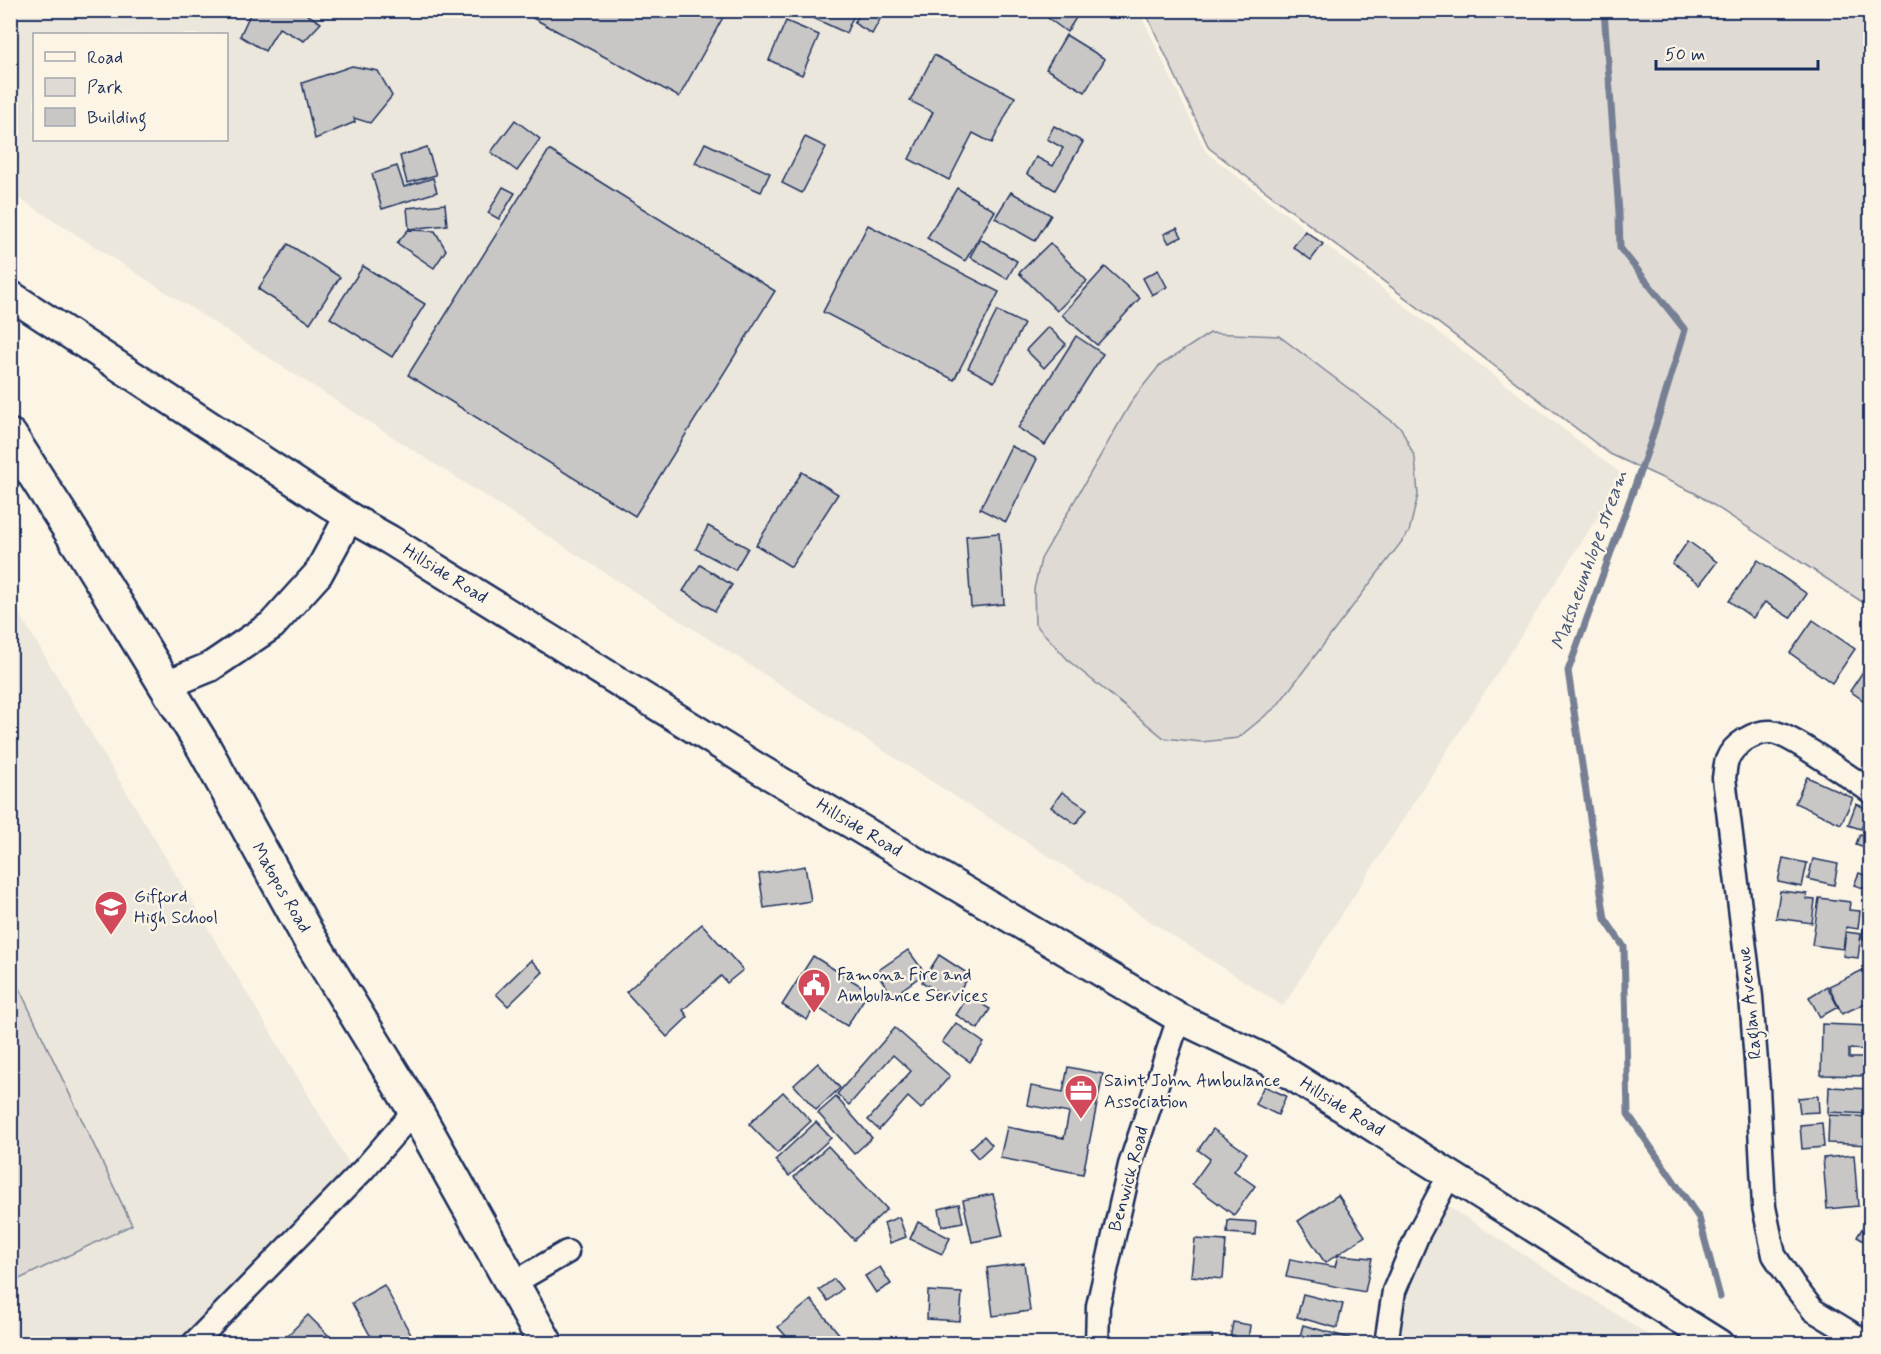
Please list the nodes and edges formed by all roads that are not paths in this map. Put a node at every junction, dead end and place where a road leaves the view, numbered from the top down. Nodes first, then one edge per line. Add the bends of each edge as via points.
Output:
1 (10, 295) edge
2 (10, 436) edge
3 (349, 517) junction
4 (166, 685) junction
5 (1870, 791) edge
6 (1179, 1018) junction
7 (415, 1110) junction
8 (1450, 1174) junction
9 (567, 1252) dead end
10 (512, 1284) junction
11 (193, 1343) edge
12 (546, 1344) edge
13 (1097, 1344) edge
14 (1386, 1344) edge
15 (1719, 1344) edge
16 (1869, 1344) edge

1 - 3 street, Hillside Road
2 - 4 main road, Matopos Road
3 - 4 street via 318,574 272,625 210,667
3 - 6 street, Hillside Road via 756,767
4 - 7 main road, Matopos Road via 308,936
5 - 16 street, Raglan Avenue via 1791,739 1772,732 1753,735 1739,745 1727,759 1724,778 1751,997 1764,1207 1774,1256 1813,1310
6 - 8 street, Hillside Road via 1267,1060
6 - 13 street, Benwick Road via 1130,1165 1098,1306
7 - 10 main road, Matopos Road
7 - 11 street via 363,1170
8 - 14 street via 1418,1234 1395,1291
8 - 15 street, Hillside Road
9 - 10 street
10 - 12 main road, Matopos Road

